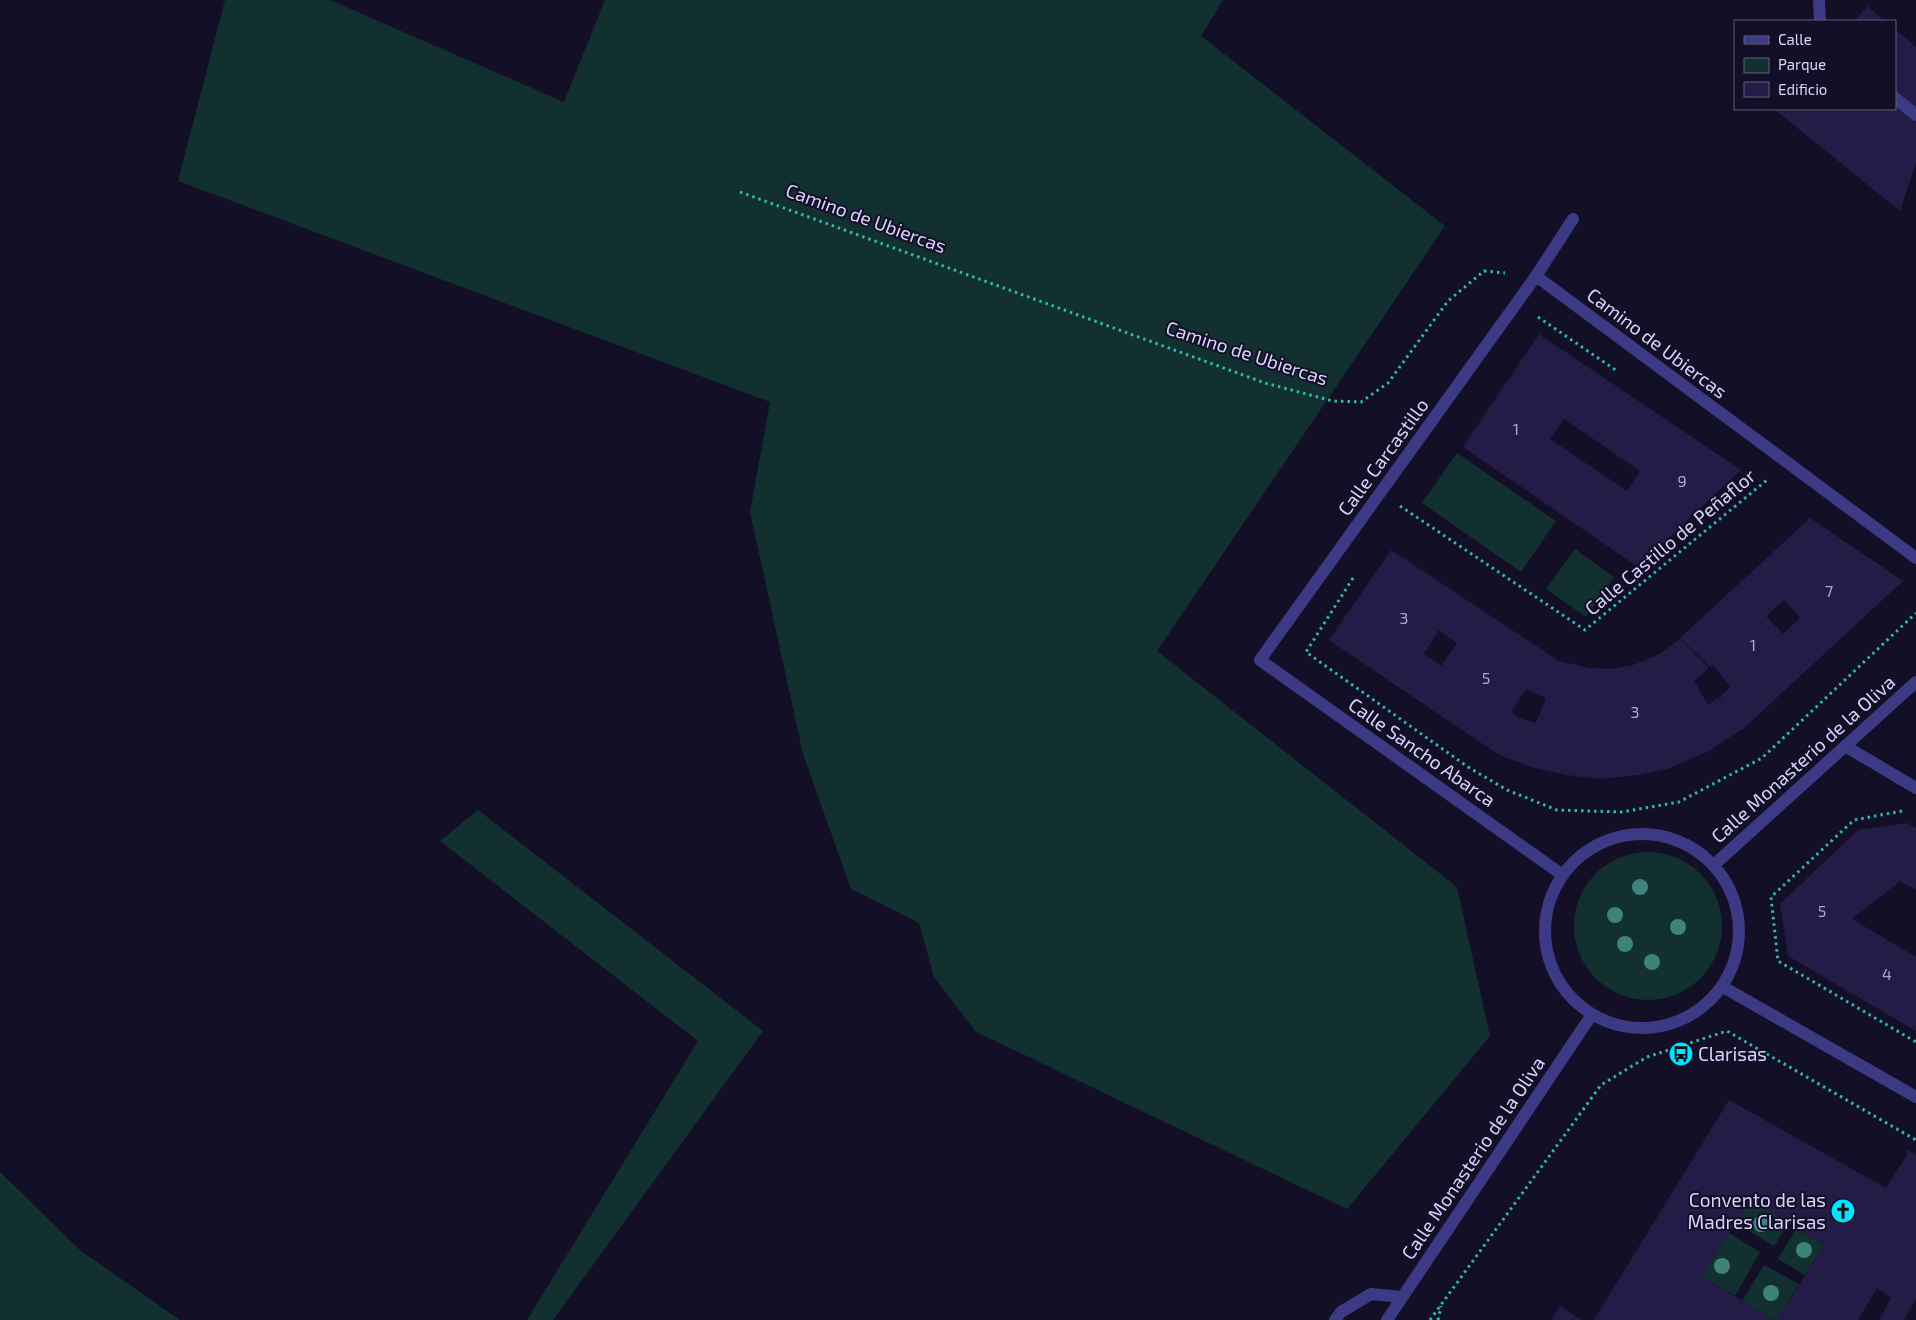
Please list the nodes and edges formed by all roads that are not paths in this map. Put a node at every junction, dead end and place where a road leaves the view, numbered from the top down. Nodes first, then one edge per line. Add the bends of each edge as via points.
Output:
1 (1819, 0) edge
2 (1820, 20) edge
3 (1896, 99) edge
4 (1916, 116) edge
5 (1573, 219) dead end
6 (1536, 276) junction
7 (1916, 558) edge
8 (1260, 660) joint
9 (1916, 682) edge
10 (1845, 746) junction
11 (1916, 788) edge
12 (1715, 864) junction
13 (1561, 874) junction
14 (1722, 987) junction
15 (1591, 1016) junction
16 (1916, 1097) edge
17 (1402, 1297) junction
18 (1335, 1320) edge
19 (1387, 1320) edge

1 - 2 street
3 - 4 street
5 - 6 street, Calle Carcastillo
6 - 7 street, Camino de Ubiercas
6 - 8 street, Calle Carcastillo
8 - 13 street, Calle Sancho Abarca
9 - 10 street, Calle Monasterio de la Oliva
10 - 11 street
10 - 12 street, Calle Monasterio de la Oliva
12 - 13 street via 1687,843 1653,833 1619,835 1586,850
12 - 14 street via 1732,892 1740,924 1737,957
13 - 15 street via 1545,911 1545,952 1561,988
14 - 15 street via 1696,1013 1662,1027 1626,1028
14 - 16 street
15 - 17 street, Calle Monasterio de la Oliva
17 - 18 street via 1371,1294 1341,1312
17 - 19 street, Calle Monasterio de la Oliva

